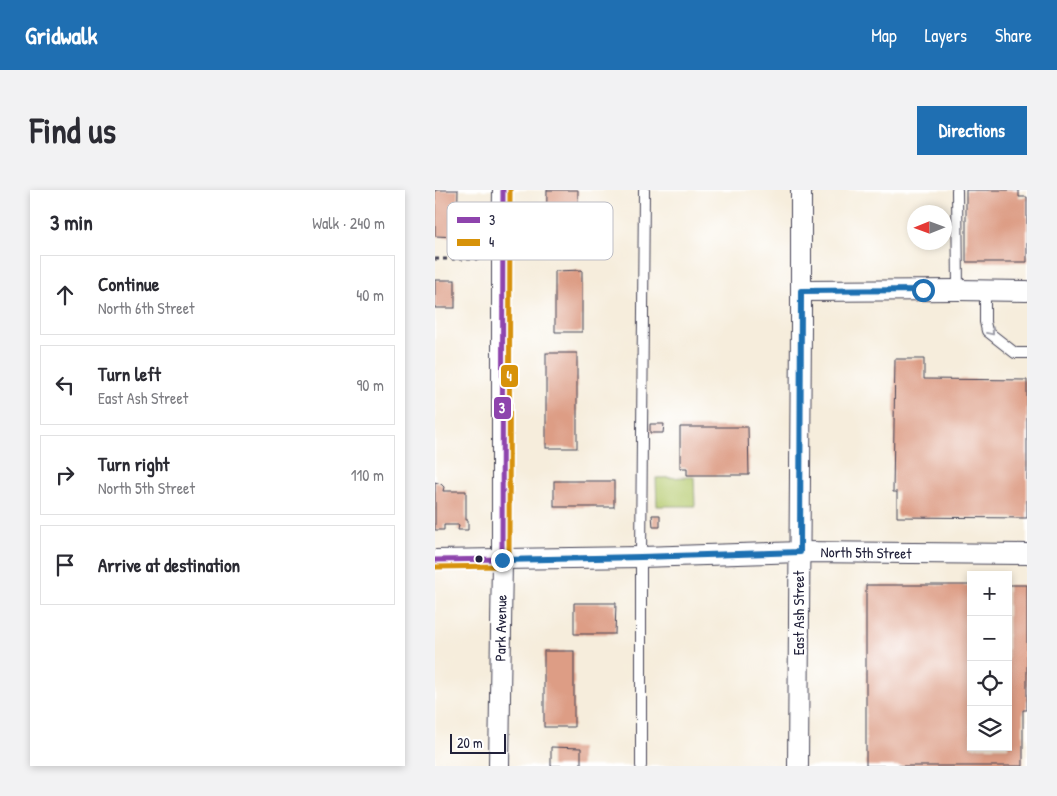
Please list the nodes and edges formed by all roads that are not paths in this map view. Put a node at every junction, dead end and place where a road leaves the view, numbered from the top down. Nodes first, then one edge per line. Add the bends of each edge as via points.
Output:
1 (643, 190) edge
2 (801, 190) edge
3 (957, 190) edge
4 (503, 260) edge
5 (958, 290) junction
6 (985, 290) junction
7 (801, 291) junction
8 (1027, 291) edge
9 (1027, 353) edge
10 (800, 552) junction
11 (1027, 554) edge
12 (641, 557) junction
13 (435, 560) edge
14 (502, 560) junction
15 (499, 766) edge
16 (641, 766) edge
17 (798, 766) edge

1 - 12 lane
2 - 7 street, East Ash Street
3 - 5 lane
4 - 14 street, Park Avenue
5 - 6 street
5 - 7 street
6 - 8 street
6 -> 9 lane via 987,330 1015,354
7 - 10 street, East Ash Street
10 - 11 street, North 5th Street
10 - 12 street, North 5th Street
10 - 17 street, East Ash Street
12 - 14 street, North 5th Street
12 - 16 lane
13 - 14 street, North 5th Street
14 - 15 street, Park Avenue

